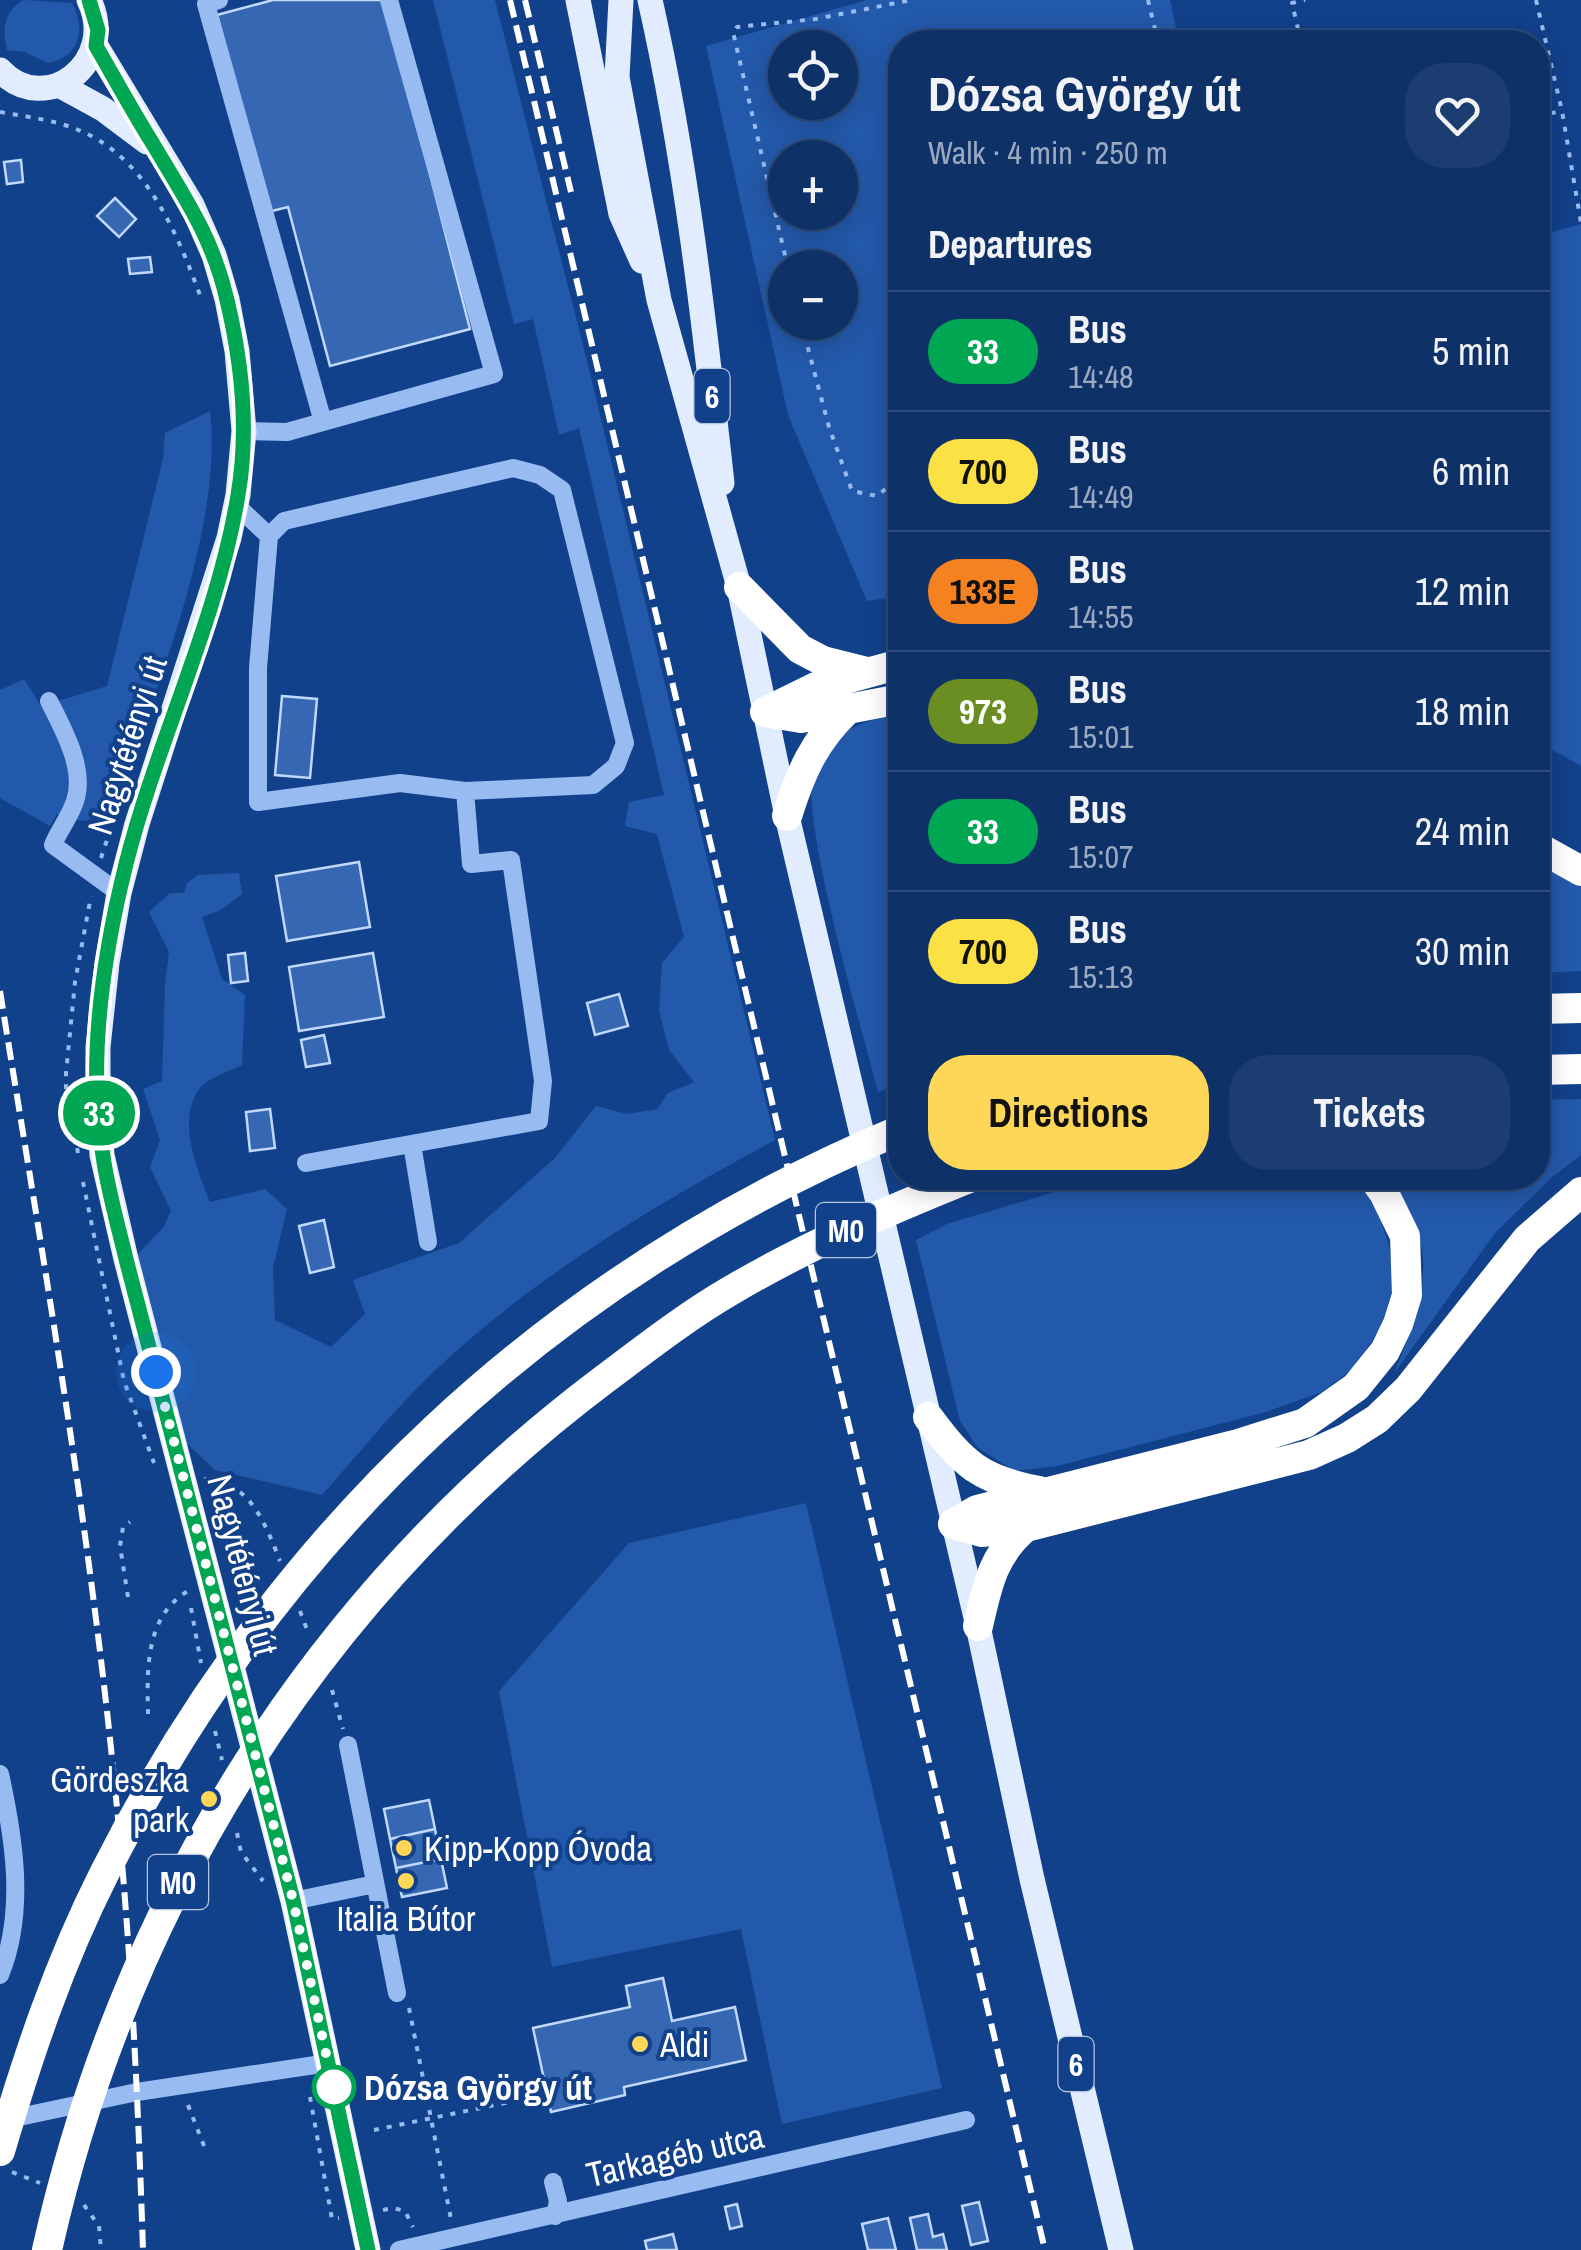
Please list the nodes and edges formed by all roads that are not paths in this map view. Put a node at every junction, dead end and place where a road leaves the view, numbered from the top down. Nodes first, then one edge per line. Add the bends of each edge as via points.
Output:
1 (219, 0) edge
2 (389, 0) edge
3 (578, 0) edge
4 (621, 0) edge
5 (650, 0) edge
6 (95, 4) edge
7 (96, 46) junction
8 (2, 74) edge
9 (59, 85) junction
10 (156, 148) junction
11 (659, 300) junction
12 (322, 422) junction
13 (244, 430) junction
14 (236, 505) junction
15 (268, 536) junction
16 (735, 575) junction
17 (888, 667) edge
18 (867, 672) junction
19 (49, 701) dead end
20 (888, 701) edge
21 (847, 710) junction
22 (765, 712) junction
23 (465, 791) junction
24 (788, 816) junction
25 (1550, 853) edge
26 (1581, 871) edge
27 (119, 894) junction
28 (1581, 1008) edge
29 (1550, 1009) edge
30 (1581, 1069) edge
31 (1550, 1070) edge
32 (888, 1135) edge
33 (412, 1144) junction
34 (306, 1163) dead end
35 (941, 1190) edge
36 (1382, 1190) edge
37 (1581, 1192) edge
38 (428, 1242) dead end
39 (928, 1418) junction
40 (1047, 1492) junction
41 (953, 1524) junction
42 (1026, 1527) junction
43 (978, 1626) junction
44 (348, 1745) dead end
45 (0, 1774) edge
46 (375, 1884) junction
47 (293, 1900) junction
48 (1, 1974) edge
49 (397, 1993) road end
50 (328, 2064) junction
51 (966, 2120) dead end
52 (0, 2121) edge
53 (0, 2151) edge
54 (553, 2182) dead end
55 (555, 2216) junction
56 (411, 2249) edge
57 (48, 2250) edge
58 (368, 2250) edge
59 (1121, 2250) edge

1 - 12 street via 206,4
2 - 12 street via 494,374
3 - 11 main road via 621,214
4 - 11 main road, 6 via 618,77
5 - 16 main road, 6 via 700,284
6 - 7 main road
7 - 9 main road via 76,76
7 - 10 main road, Nagytétényi út
8 - 9 main road via 40,88
9 - 10 main road, Nagytétényi út
10 - 13 main road, Nagytétényi út via 214,255 237,351
11 - 16 main road, 6
12 - 13 street via 287,432
13 - 14 main road, Nagytétényi út
14 - 15 street
14 - 27 main road, Nagytétényi út
15 - 23 street via 258,668 258,802 400,782
15 - 23 street via 284,521 514,468 562,490 625,743 616,766 593,785
16 - 18 highway via 800,649
16 - 22 main road, 6
17 - 18 highway
18 - 22 highway
19 - 27 street via 77,777 77,796 53,845
20 - 21 highway
21 - 22 highway via 801,718
21 - 24 highway via 816,743
22 - 24 main road, 6
23 - 33 street via 471,864 511,860 543,1082 539,1121
24 - 39 main road, 6
25 - 26 highway
27 - 47 main road, Nagytétényi út via 98,1047 102,1155
28 - 29 highway
30 - 31 highway
32 - 53 highway, M0 via 716,1220 576,1309 433,1432 332,1534 216,1684 135,1817 42,2019
33 - 34 street
33 - 38 street
35 - 57 highway, M0 via 808,1248 728,1292 550,1420 357,1610 276,1716 179,1881 126,1994 78,2126
36 - 40 highway via 1405,1236 1407,1295 1385,1351 1356,1387 1304,1424
37 - 42 highway via 1518,1250 1377,1420 1292,1460
39 - 40 highway via 981,1475
39 - 41 main road, 6
40 - 41 highway via 977,1510
41 - 42 highway via 982,1532
41 - 43 main road, 6
42 - 43 highway via 1006,1543 994,1566
43 - 59 main road, 6
44 - 46 street
45 - 48 street via 15,1877
46 - 47 street
46 - 49 street
47 - 50 main road, Nagytétényi út
50 - 52 street via 137,2092
50 - 58 main road, Nagytétényi út
51 - 55 street, Tarkagéb utca
54 - 55 street
55 - 56 street, Tarkagéb utca

